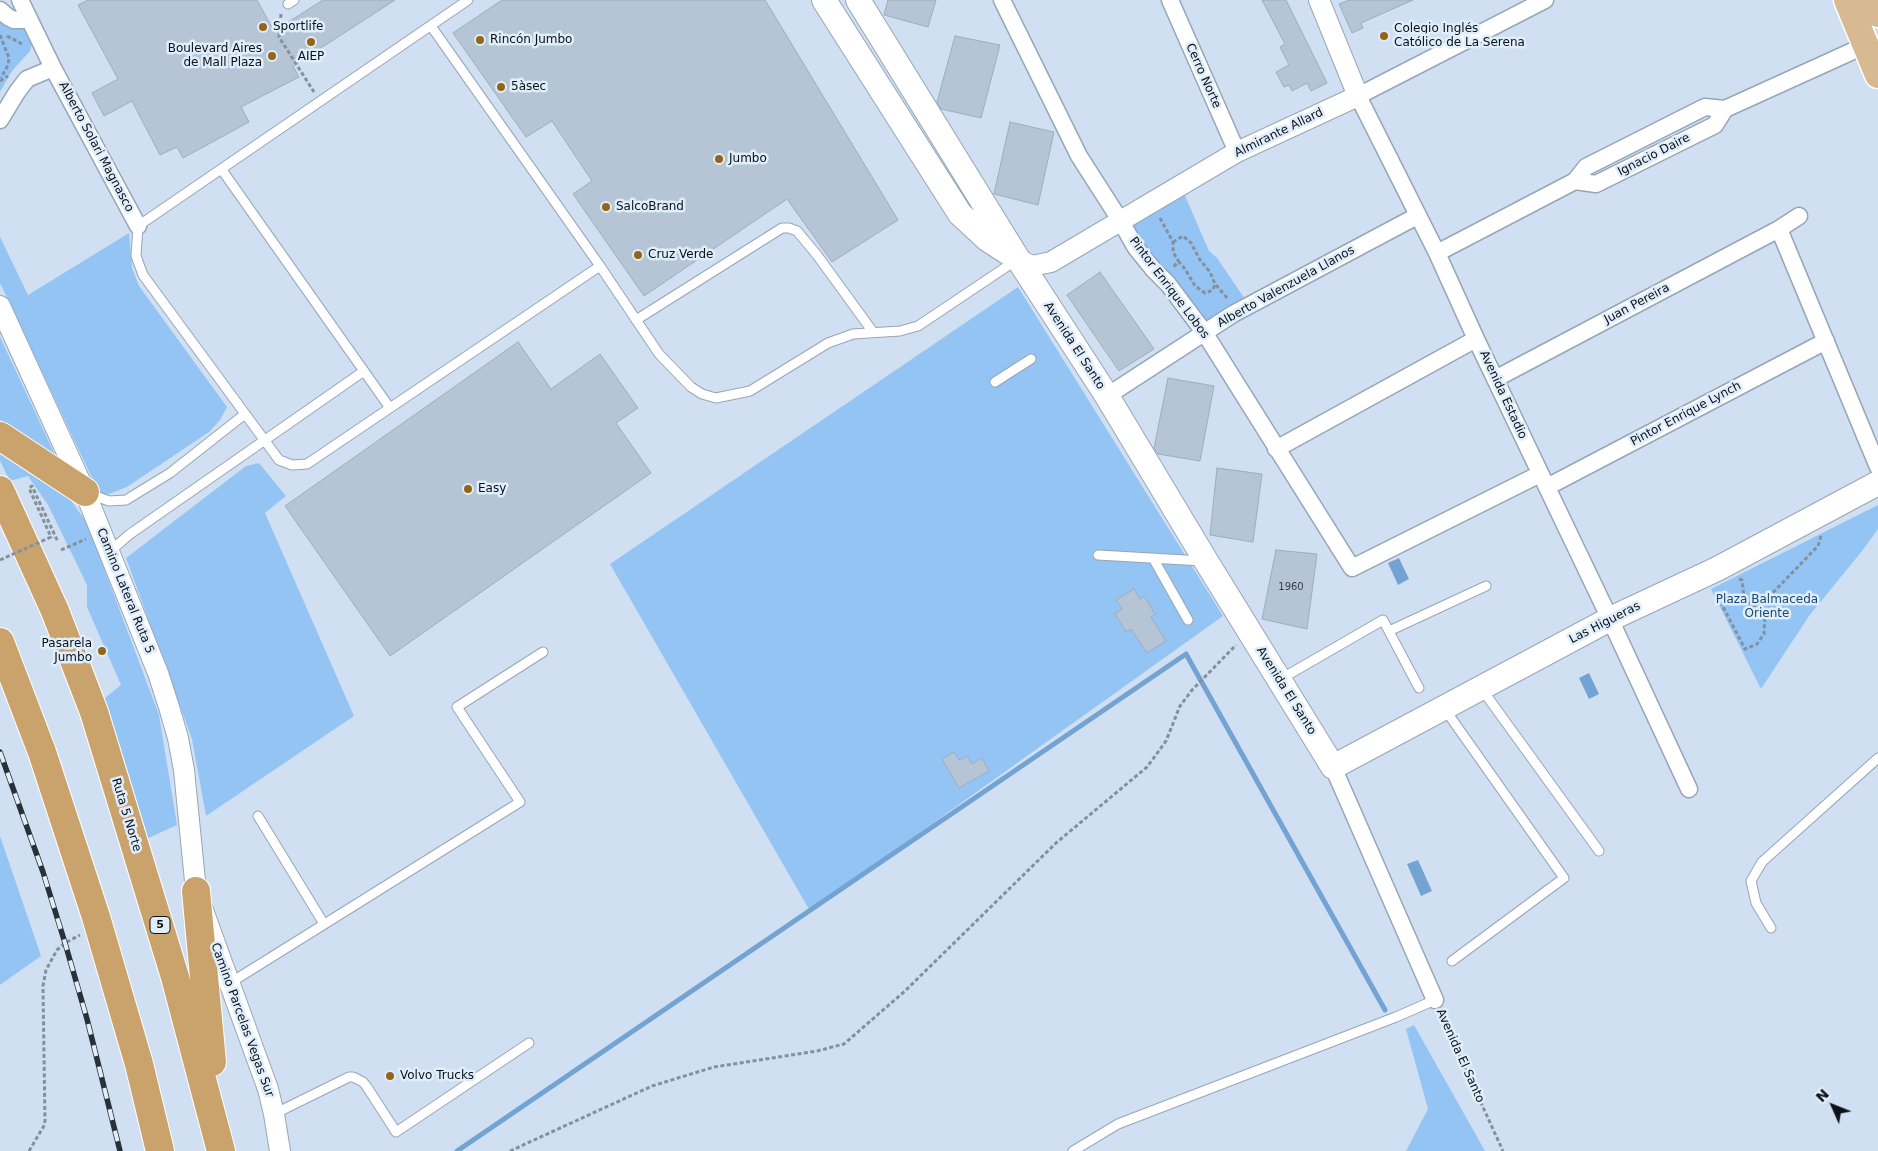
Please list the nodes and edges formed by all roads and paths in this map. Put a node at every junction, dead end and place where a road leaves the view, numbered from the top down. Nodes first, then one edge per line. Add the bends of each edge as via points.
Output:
1 (20, 0) edge
2 (468, 0) edge
3 (824, 0) edge
4 (858, 0) edge
5 (1002, 0) edge
6 (1170, 0) edge
7 (1319, 0) edge
8 (1545, 0) edge
9 (1847, 0) edge
10 (1872, 0) edge
11 (288, 5) edge
12 (0, 10) edge
13 (1878, 14) edge
14 (29, 20) junction
15 (431, 26) junction
16 (0, 33) edge
17 (27, 47) dead end
18 (1873, 59) edge
19 (53, 68) junction
20 (10, 75) dead end
21 (1, 80) edge
22 (1358, 96) junction
23 (321, 102) junction
24 (0, 120) edge
25 (1237, 152) junction
26 (222, 170) junction
27 (1153, 202) junction
28 (1417, 216) junction
29 (1800, 216) dead end
30 (1120, 220) junction
31 (138, 226) junction
32 (1779, 229) junction
33 (1173, 242) junction
34 (1437, 253) junction
35 (1018, 259) junction
36 (1179, 262) junction
37 (600, 266) junction
38 (1160, 276) junction
39 (0, 306) edge
40 (636, 320) junction
41 (873, 332) junction
42 (1204, 332) junction
43 (1476, 339) junction
44 (1826, 341) junction
45 (1031, 359) dead end
46 (364, 371) junction
47 (1495, 378) junction
48 (995, 382) dead end
49 (1107, 396) junction
50 (390, 408) junction
51 (245, 414) junction
52 (0, 436) edge
53 (265, 441) junction
54 (1276, 449) junction
55 (1878, 467) edge
56 (1543, 481) junction
57 (1878, 483) edge
58 (0, 490) edge
59 (85, 492) junction
60 (1815, 517) junction
61 (101, 532) junction
62 (58, 542) dead end
63 (61, 550) dead end
64 (109, 552) junction
65 (1098, 555) dead end
66 (1153, 558) junction
67 (0, 560) edge
68 (1206, 561) junction
69 (1352, 568) joint
70 (1717, 569) junction
71 (1486, 586) dead end
72 (1744, 598) junction
73 (1759, 604) junction
74 (1610, 619) junction
75 (1188, 620) dead end
76 (1249, 631) junction
77 (1389, 631) junction
78 (0, 642) edge
79 (543, 652) dead end
80 (1279, 680) junction
81 (1419, 688) dead end
82 (1480, 688) junction
83 (1444, 708) junction
84 (1878, 758) edge
85 (1333, 767) junction
86 (1688, 789) dead end
87 (258, 816) dead end
88 (1599, 851) dead end
89 (196, 891) junction
90 (324, 924) junction
91 (1770, 928) dead end
92 (86, 932) dead end
93 (1452, 961) dead end
94 (230, 983) junction
95 (1435, 1000) junction
96 (529, 1043) dead end
97 (274, 1114) junction
98 (220, 1146) edge
99 (30, 1151) edge
100 (160, 1151) edge
101 (280, 1151) edge
102 (510, 1151) edge
103 (1073, 1151) edge
104 (1503, 1151) edge

1 - 14 street, Alberto Solari Magnasco
2 - 15 lane
3 - 35 main road, Avenida El Santo via 960,214 987,239
4 - 35 main road, Avenida El Santo
5 - 30 street, Pintor Enrique Lobos via 1079,156
6 - 25 street, Cerro Norte
7 - 22 street, Avenida Estadio
8 - 22 street, Almirante Allard
9 - 18 main road
10 - 13 main road
11 - 23 path via 278,37
12 - 14 street via 14,20
14 - 19 street, Alberto Solari Magnasco
15 - 23 lane
15 - 37 lane
16 - 17 path
16 - 21 path via 9,58
18 - 34 street, Ignacio Daire via 1725,109 1715,124 1596,184 1575,181
19 - 24 street, Alberto Solari Magnasco via 27,79
19 - 31 street, Alberto Solari Magnasco
20 - 21 path
22 - 25 street, Almirante Allard
22 - 28 street, Avenida Estadio
23 - 26 lane
25 - 27 street, Almirante Allard
26 - 31 lane
26 - 46 lane
27 - 30 street, Almirante Allard
27 - 33 path
28 - 34 street, Avenida Estadio
28 - 42 street, Alberto Valenzuela Llanos
29 - 32 street, Juan Pereira
30 - 35 street, Almirante Allard via 1052,262 1032,266
30 - 38 street, Pintor Enrique Lobos via 1136,248
31 - 51 lane via 136,256 143,276
32 - 44 street
32 - 47 street, Juan Pereira
33 - 36 path via 1173,252
33 - 36 path via 1183,236 1191,243 1210,272 1214,290 1205,293 1195,286
34 - 43 street, Avenida Estadio
35 - 41 lane via 918,326 900,331
35 - 49 main road, Avenida El Santo
36 - 38 path
37 - 40 lane
37 - 50 lane
38 - 42 street, Pintor Enrique Lobos
39 - 59 street, Camino Lateral Ruta 5
40 - 41 lane via 659,354 691,388 716,398 750,391 828,343 853,334
40 - 41 lane via 782,228 790,228 797,231 817,255
42 - 49 street, Alberto Valenzuela Llanos
42 - 54 street, Pintor Enrique Lobos
43 - 47 street, Avenida Estadio
43 - 54 street
44 - 55 street
44 - 56 street, Pintor Enrique Lynch
45 - 48 lane
46 - 50 lane
46 - 53 lane
47 - 56 street, Avenida Estadio
49 - 68 main road, Avenida El Santo
50 - 53 lane via 307,464 292,465 279,460
51 - 53 lane
51 - 59 lane via 170,473 126,500 109,501
52 - 59 highway
53 - 64 lane
54 - 69 street, Pintor Enrique Lobos
56 - 69 street, Pintor Enrique Lynch
56 - 74 street, Avenida Estadio
57 - 60 main road, Las Higueras
58 - 98 highway, Ruta 5 Norte / 5 via 56,611 94,712 175,977
59 - 61 street, Camino Lateral Ruta 5
60 - 70 main road, Las Higueras
60 - 73 path via 1822,532 1818,546
61 - 63 path
61 - 64 street, Camino Lateral Ruta 5
62 - 67 path, bridge via 32,486 29,488 51,537
64 - 89 street, Camino Lateral Ruta 5 via 158,673 178,738
65 - 66 lane
66 - 68 lane
66 - 75 lane
68 - 76 main road, Avenida El Santo
70 - 72 path via 1724,575 1742,580
70 - 74 main road, Las Higueras
71 - 77 lane
72 - 73 path via 1752,606
72 - 73 path via 1722,605 1745,649 1757,644 1764,634 1765,615
74 - 82 main road, Las Higueras
74 - 86 street, Avenida Estadio
76 - 80 main road, Avenida El Santo
76 - 102 path via 1180,706 1166,741 1147,767 1056,843 905,990 844,1044 714,1067 652,1086
77 - 80 lane via 1383,620
77 - 81 lane
78 - 100 highway via 42,752 96,917 139,1064
79 - 90 lane via 457,707 520,802
80 - 85 main road, Avenida El Santo
82 - 83 main road, Las Higueras
82 - 88 lane
83 - 85 main road, Las Higueras
83 - 93 lane via 1564,878
84 - 91 lane via 1762,862 1751,881 1756,903
85 - 95 street, Avenida El Santo
87 - 90 lane
89 - 94 street, Camino Parcelas Vegas Sur
89 - 98 highway
90 - 94 lane
92 - 99 path via 57,950 46,970 43,986 45,1124
94 - 97 street, Camino Parcelas Vegas Sur
95 - 103 lane via 1118,1124
95 - 104 path, Avenida El Santo
96 - 97 lane via 396,1132 367,1087 353,1077
97 - 101 street, Camino Parcelas Vegas Sur

